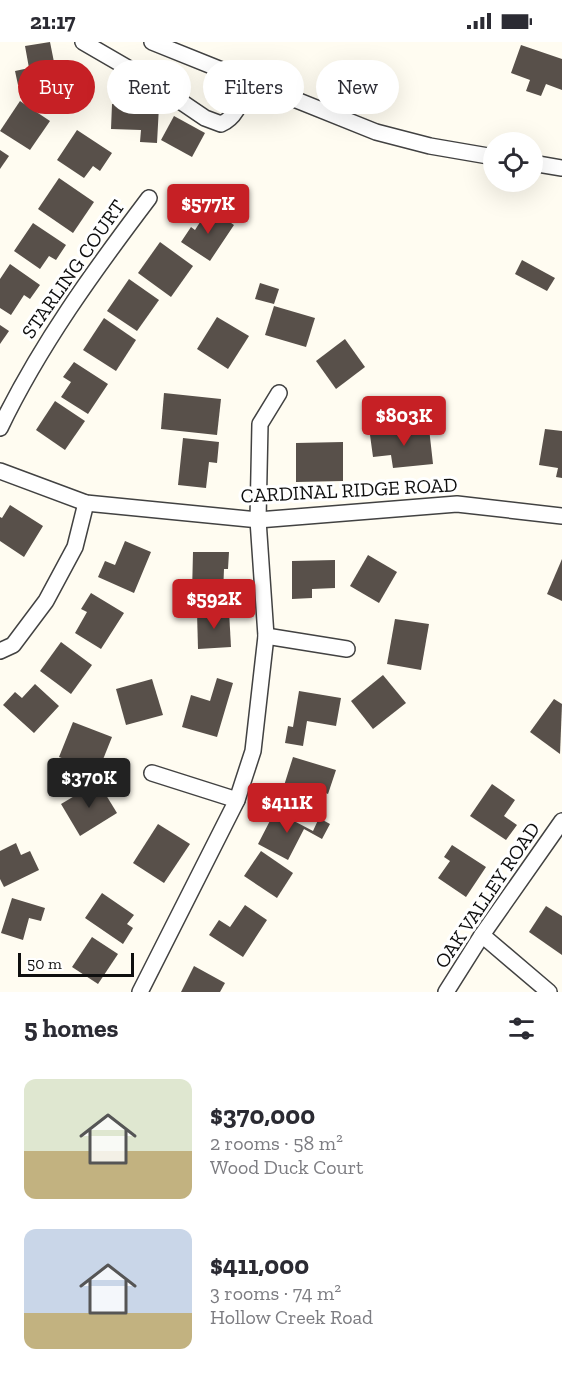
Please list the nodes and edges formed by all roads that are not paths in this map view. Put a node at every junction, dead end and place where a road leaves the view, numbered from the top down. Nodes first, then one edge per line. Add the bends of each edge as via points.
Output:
1 (82, 42) edge
2 (152, 42) edge
3 (203, 62) edge
4 (304, 103) edge
5 (234, 114) edge
6 (483, 155) edge
7 (543, 165) edge
8 (562, 168) edge
9 (149, 198) dead end
10 (279, 393) dead end
11 (0, 428) edge
12 (0, 471) edge
13 (86, 503) junction
14 (562, 516) edge
15 (258, 520) junction
16 (266, 636) junction
17 (347, 649) dead end
18 (0, 651) edge
19 (153, 773) dead end
20 (237, 800) junction
21 (562, 821) edge
22 (482, 935) junction
23 (140, 992) edge
24 (446, 992) edge
25 (549, 992) edge

1 - 5 street via 205,118 221,124
2 - 3 street
4 - 6 street via 376,132
7 - 8 street
9 - 11 street, STARLING COURT via 78,292 24,378
10 - 15 street via 260,424
12 - 13 street, CARDINAL RIDGE ROAD
13 - 15 street, CARDINAL RIDGE ROAD
13 - 18 street via 75,547 46,601 13,645
14 - 15 street, CARDINAL RIDGE ROAD via 457,504
15 - 16 street
16 - 17 street
16 - 20 street via 253,751
19 - 20 street
20 - 23 street
21 - 22 street, OAK VALLEY ROAD
22 - 24 street, OAK VALLEY ROAD
22 - 25 street

